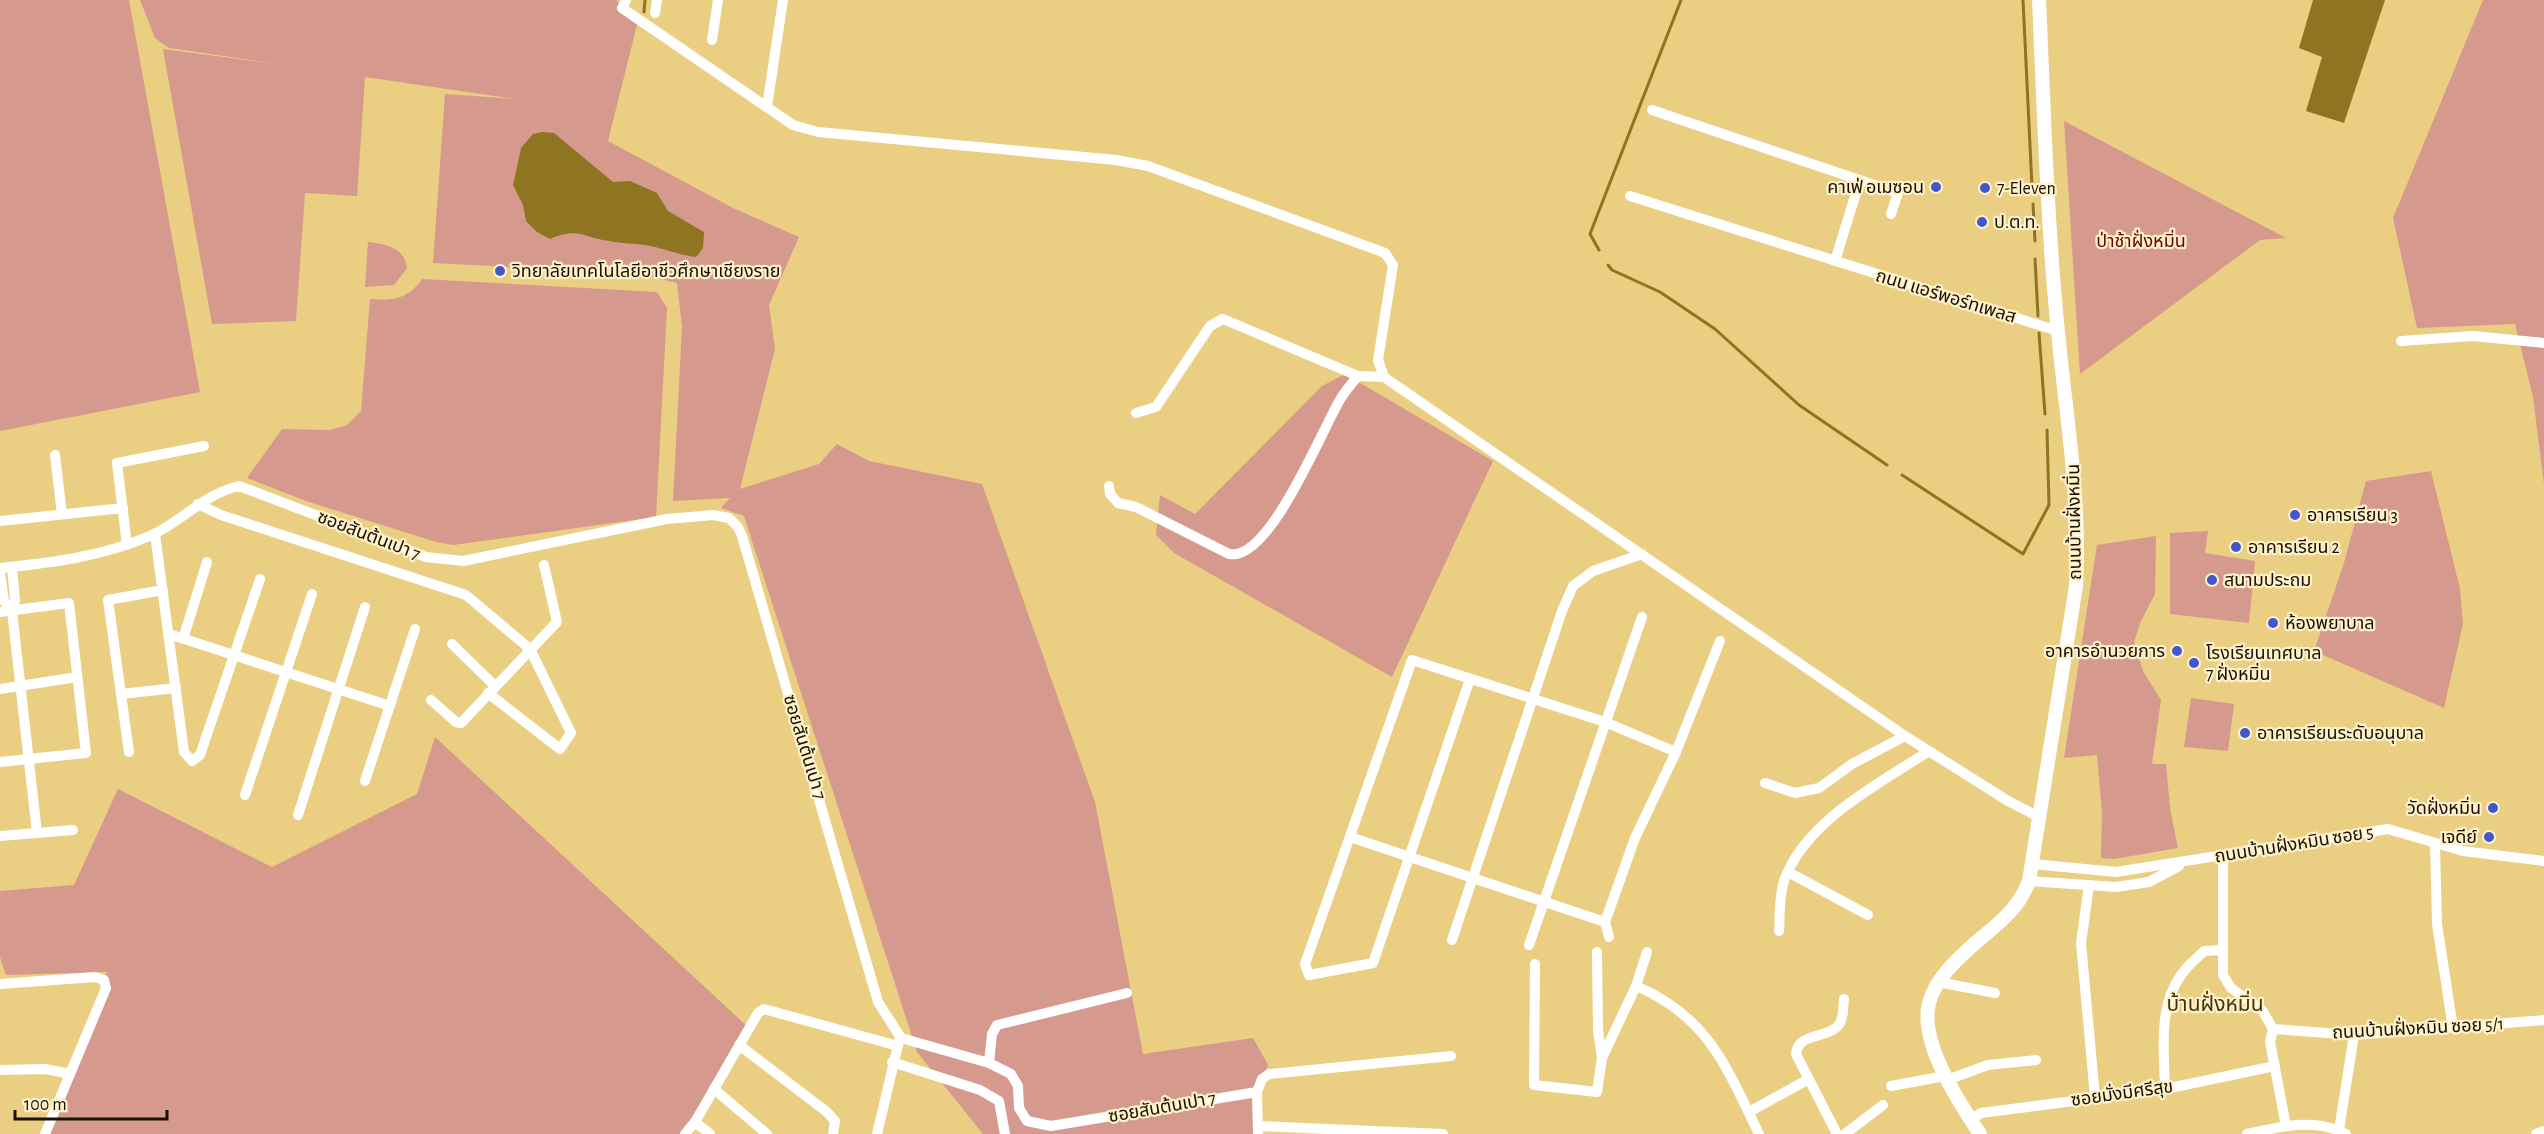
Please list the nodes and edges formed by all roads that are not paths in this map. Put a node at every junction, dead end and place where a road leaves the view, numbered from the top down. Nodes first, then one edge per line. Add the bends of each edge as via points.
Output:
1 (626, 0) edge
2 (657, 0) edge
3 (718, 0) edge
4 (783, 0) edge
5 (2039, 0) edge
6 (655, 13) dead end
7 (712, 40) dead end
8 (767, 107) junction
9 (1652, 111) dead end
10 (1860, 180) junction
11 (1630, 196) dead end
12 (1891, 214) dead end
13 (1835, 261) junction
14 (2058, 331) junction
15 (2401, 341) dead end
16 (2544, 343) edge
17 (1358, 376) junction
18 (1384, 377) junction
19 (1136, 413) dead end
20 (204, 446) dead end
21 (55, 455) dead end
22 (1109, 486) dead end
23 (198, 504) junction
24 (123, 508) junction
25 (0, 509) edge
26 (62, 514) junction
27 (1, 521) edge
28 (155, 534) junction
29 (127, 545) junction
30 (1642, 554) junction
31 (207, 562) dead end
32 (544, 565) dead end
33 (12, 567) junction
34 (0, 568) edge
35 (0, 573) edge
36 (260, 579) dead end
37 (163, 590) junction
38 (312, 594) dead end
39 (365, 607) dead end
40 (6, 611) edge
41 (1642, 617) dead end
42 (415, 629) dead end
43 (169, 634) junction
44 (183, 639) junction
45 (1720, 641) dead end
46 (452, 644) dead end
47 (530, 649) junction
48 (235, 656) junction
49 (286, 672) junction
50 (77, 677) junction
51 (1470, 679) junction
52 (20, 686) junction
53 (176, 688) junction
54 (0, 689) edge
55 (338, 689) junction
56 (491, 690) junction
57 (121, 694) junction
58 (431, 700) dead end
59 (1534, 700) junction
60 (390, 706) junction
61 (1605, 723) junction
62 (1905, 736) junction
63 (1929, 751) junction
64 (129, 752) dead end
65 (1676, 752) junction
66 (29, 759) junction
67 (0, 762) edge
68 (365, 781) dead end
69 (1765, 783) dead end
70 (245, 795) dead end
71 (298, 815) dead end
72 (2039, 817) junction
73 (73, 830) dead end
74 (37, 833) junction
75 (0, 836) edge
76 (1350, 837) junction
77 (2435, 843) junction
78 (2223, 855) junction
79 (1410, 857) junction
80 (2544, 861) edge
81 (2185, 863) junction
82 (2032, 864) junction
83 (1788, 872) junction
84 (1472, 878) junction
85 (2029, 881) junction
86 (2089, 885) junction
87 (1544, 901) junction
88 (1868, 915) dead end
89 (1605, 922) junction
90 (1779, 931) dead end
91 (1609, 937) dead end
92 (1452, 940) dead end
93 (1528, 945) dead end
94 (2222, 950) junction
95 (1597, 952) dead end
96 (1647, 952) dead end
97 (1535, 964) dead end
98 (1938, 982) junction
99 (0, 984) edge
100 (1636, 986) junction
101 (1126, 993) dead end
102 (1995, 993) dead end
103 (1844, 999) dead end
104 (2544, 1020) edge
105 (2452, 1028) junction
106 (2273, 1029) junction
107 (2354, 1035) junction
108 (899, 1042) junction
109 (739, 1045) junction
110 (1450, 1056) dead end
111 (1602, 1059) junction
112 (2036, 1060) dead end
113 (892, 1062) junction
114 (989, 1063) junction
115 (2275, 1066) junction
116 (0, 1070) edge
117 (70, 1074) junction
118 (1946, 1078) junction
119 (1807, 1080) junction
120 (1891, 1086) dead end
121 (714, 1089) junction
122 (2165, 1089) junction
123 (1257, 1092) junction
124 (2095, 1097) junction
125 (1883, 1105) dead end
126 (1749, 1113) junction
127 (1970, 1120) junction
128 (695, 1122) junction
129 (2286, 1126) junction
130 (1258, 1130) edge
131 (2544, 1131) edge
132 (2342, 1132) edge
133 (45, 1134) edge
134 (685, 1134) edge
135 (710, 1134) edge
136 (767, 1134) edge
137 (833, 1134) edge
138 (877, 1134) edge
139 (1005, 1134) edge
140 (1443, 1134) edge
141 (1759, 1134) edge
142 (1837, 1134) edge
143 (1845, 1134) edge
144 (1980, 1134) edge
145 (2247, 1134) edge
146 (2536, 1134) edge

1 - 8 street via 622,8
2 - 6 street
3 - 7 street
4 - 8 street
5 - 14 street, ถนนบ้านฝั่งหมิ่น
8 - 18 street via 793,125 818,132 1148,166 1385,254 1393,265 1378,360
9 - 10 street
10 - 12 street via 1898,193
10 - 13 street
11 - 13 street, ถนน แอร์พอร์ทเพลส
13 - 14 street, ถนน แอร์พอร์ทเพลส
14 - 72 street, ถนนบ้านฝั่งหมิ่น via 2078,546 2076,586
15 - 16 street via 2473,336
17 - 18 street
17 - 19 street via 1223,319 1210,326 1156,407
17 - 22 street via 1341,399 1284,506 1246,551 1229,554 1136,507 1118,503
18 - 30 street
20 - 24 street via 117,463
21 - 26 street
23 - 28 street
23 - 47 street via 465,595
23 - 108 street, ซอยสันต้นเปา 7 via 219,491 240,486 426,558 464,561 667,519 713,514 729,518 742,536 878,1002
24 - 26 street
24 - 29 street
25 - 27 street
26 - 27 street
28 - 29 street
28 - 37 street
29 - 33 street via 86,556
30 - 59 street via 1593,571 1573,586
30 - 62 street
31 - 44 street
32 - 47 street via 557,622
33 - 34 street
33 - 40 street via 15,600
35 - 40 street
36 - 48 street
37 - 43 street
37 - 57 street via 108,600
38 - 49 street
39 - 55 street
40 - 50 street via 69,603
40 - 52 street
41 - 61 street
42 - 60 street
43 - 44 street
43 - 53 street
44 - 48 street
45 - 65 street
46 - 56 street
47 - 56 street
47 - 56 street via 571,733 560,749
48 - 49 street
48 - 53 street via 195,761 184,752
49 - 55 street
49 - 70 street
50 - 52 street
50 - 66 street via 86,753
51 - 59 street
51 - 76 street via 1412,660
51 - 79 street
52 - 54 street
52 - 66 street
53 - 57 street
55 - 60 street
55 - 71 street
56 - 58 street via 461,723
57 - 64 street
59 - 61 street
59 - 84 street
60 - 68 street
61 - 65 street
61 - 87 street
62 - 63 street
62 - 69 street via 1852,764 1819,788 1795,793
63 - 72 street
63 - 83 street via 1825,822
65 - 89 street via 1635,838
66 - 67 street
66 - 74 street
72 - 82 street, ถนนบ้านฝั่งหมิ่น
73 - 74 street
74 - 75 street
76 - 79 street
76 - 79 street via 1305,964 1309,975 1373,963
77 - 78 street, ถนนบ้านฝั่งหมิน ซอย 5 via 2388,829
77 - 80 street, ถนนบ้านฝั่งหมิน ซอย 5 via 2463,851
77 - 105 street via 2437,924
78 - 81 street, ถนนบ้านฝั่งหมิน ซอย 5
78 - 94 street
79 - 84 street
81 - 82 street, ถนนบ้านฝั่งหมิน ซอย 5 via 2116,872
81 - 86 street, ถนนบ้านฝั่งหมิน ซอย 5 via 2149,882 2116,887
82 - 85 street, ถนนบ้านฝั่งหมิ่น
83 - 88 street
83 - 90 street via 1782,890
84 - 87 street
84 - 92 street
85 - 86 street, ถนนบ้านฝั่งหมิน ซอย 5
85 - 98 street, ถนนบ้านฝั่งหมิ่น via 2023,898 2011,912
86 - 124 street via 2081,943
87 - 89 street
87 - 93 street
89 - 91 street
94 - 106 street via 2226,983 2262,1010
94 - 122 street via 2204,951 2181,975 2168,999 2163,1040
95 - 111 street
96 - 100 street
97 - 111 street via 1534,1085 1597,1092
98 - 102 street
98 - 118 street, ถนนบ้านฝั่งหมิ่น via 1929,1003 1927,1023
99 - 117 street via 95,977 104,980 106,988
100 - 111 street
100 - 126 street via 1662,997 1692,1019 1724,1062
101 - 114 street via 997,1025 992,1034
103 - 119 street via 1842,1018 1835,1030 1804,1040 1797,1049
104 - 105 street, ถนนบ้านฝั่งหมิน ซอย 5/1
105 - 107 street, ถนนบ้านฝั่งหมิน ซอย 5/1
106 - 107 street, ถนนบ้านฝั่งหมิน ซอย 5/1
106 - 115 street via 2270,1042
107 - 132 street
108 - 109 street via 768,1008 758,1013
108 - 113 street
108 - 114 street, ซอยสันต้นเปา 7
109 - 121 street
109 - 137 street via 827,1112 835,1121
110 - 123 street via 1269,1074 1262,1079
112 - 118 street via 1988,1065
113 - 138 street
113 - 139 street via 980,1090 999,1101
114 - 123 street, ซอยสันต้นเปา 7 via 1011,1074 1018,1086 1019,1108 1028,1121 1051,1126
115 - 122 street, ซอยมั่งมีศรีสุข
115 - 129 street
116 - 117 street via 45,1069
117 - 133 street
118 - 120 street
118 - 127 street, ถนนบ้านฝั่งหมิ่น
119 - 126 street
119 - 142 street
121 - 128 street
121 - 136 street
122 - 124 street, ซอยมั่งมีศรีสุข
123 - 130 street
124 - 127 street, ซอยมั่งมีศรีสุข via 1981,1113
125 - 143 street
126 - 141 street
127 - 144 street, ถนนบ้านฝั่งหมิ่น
128 - 134 street
128 - 135 street
129 - 132 street via 2313,1124
129 - 145 street
130 - 140 street
131 - 146 street

